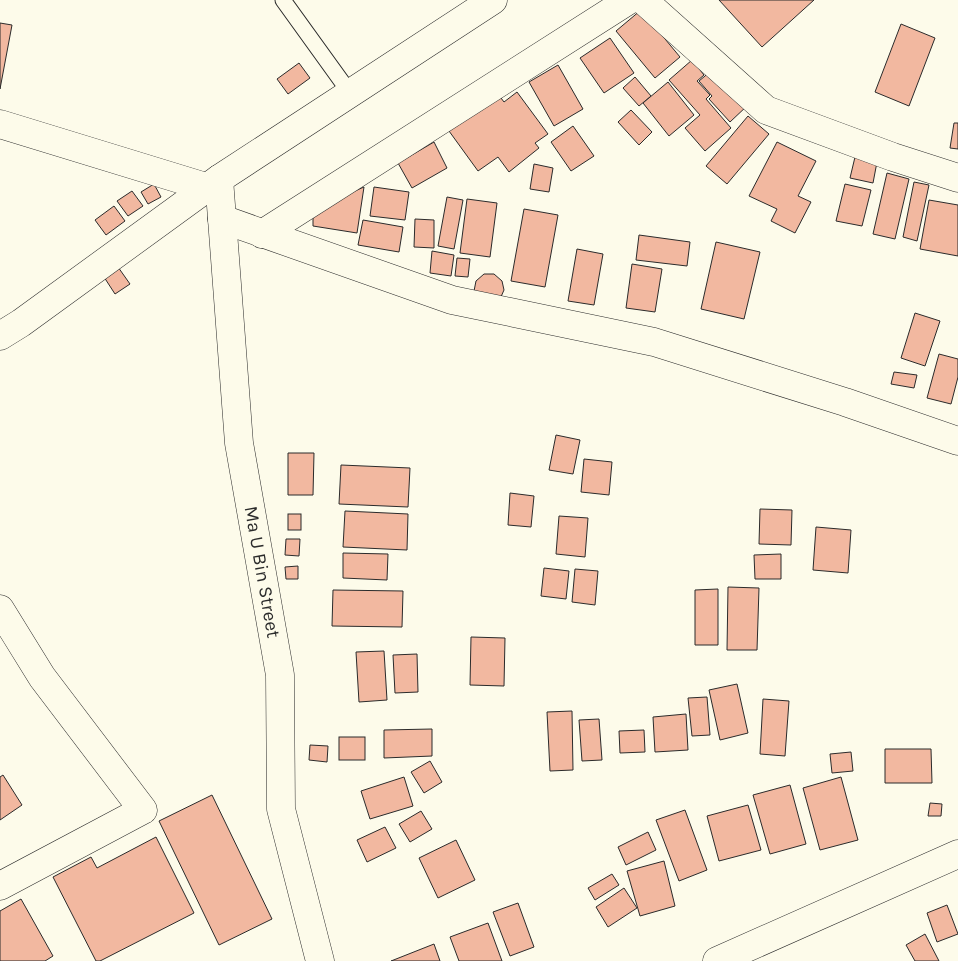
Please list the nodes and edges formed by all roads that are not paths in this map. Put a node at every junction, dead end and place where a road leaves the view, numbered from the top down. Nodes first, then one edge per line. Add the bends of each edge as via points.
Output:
1 (283, 0) edge
2 (493, 0) edge
3 (629, 0) edge
4 (643, 0) edge
5 (350, 93) junction
6 (0, 124) edge
7 (958, 178) edge
8 (214, 184) junction
9 (222, 219) junction
10 (262, 234) junction
11 (0, 336) edge
12 (958, 442) edge
13 (0, 609) edge
14 (958, 854) edge
15 (0, 886) edge
16 (320, 961) edge
17 (716, 961) edge

1 - 5 lane
2 - 5 street
3 - 10 street
4 - 7 street via 766,110
5 - 8 street
6 - 8 street
8 - 9 street, Ma U Bin Street
8 - 11 street
9 - 10 street
9 - 16 street, Ma U Bin Street via 240,443 280,675 281,809
10 - 12 street via 452,300 654,342 845,402
13 - 15 street via 42,678 143,810
14 - 17 street

